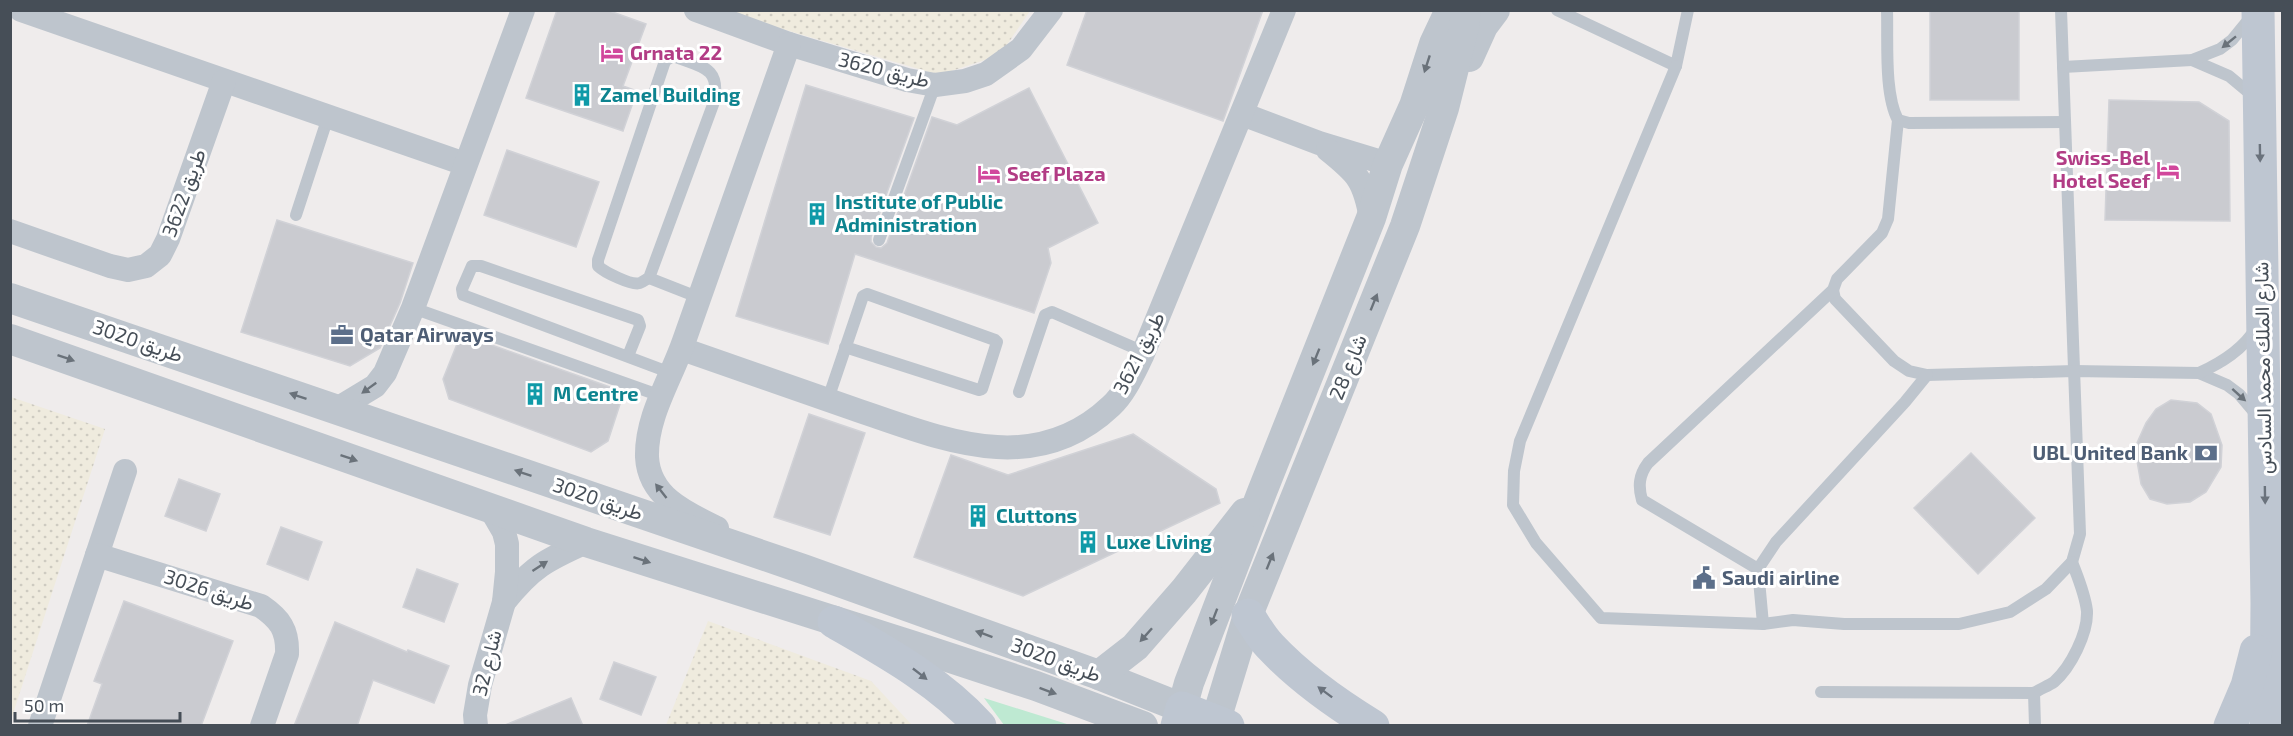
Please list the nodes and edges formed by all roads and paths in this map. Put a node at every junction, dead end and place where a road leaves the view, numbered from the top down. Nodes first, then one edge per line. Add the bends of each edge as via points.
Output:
1 (21, 10) edge
2 (523, 10) edge
3 (696, 10) edge
4 (1051, 10) edge
5 (1284, 10) edge
6 (1450, 10) edge
7 (1466, 10) edge
8 (1495, 10) edge
9 (1557, 10) edge
10 (1688, 10) edge
11 (1887, 10) edge
12 (2061, 10) edge
13 (2256, 10) edge
14 (789, 44) junction
15 (2192, 60) junction
16 (1676, 66) junction
17 (2063, 67) junction
18 (224, 81) junction
19 (934, 85) junction
20 (2259, 102) junction
21 (1444, 108) junction
22 (1242, 114) junction
23 (328, 117) junction
24 (1898, 120) junction
25 (2065, 122) junction
26 (1320, 143) junction
27 (465, 164) junction
28 (1388, 164) junction
29 (296, 215) dead end
30 (1371, 218) junction
31 (1405, 226) junction
32 (10, 231) edge
33 (879, 240) dead end
34 (649, 278) junction
35 (1833, 290) junction
36 (10, 298) edge
37 (700, 298) junction
38 (413, 308) junction
39 (2262, 318) junction
40 (10, 339) edge
41 (845, 347) junction
42 (682, 349) junction
43 (1144, 352) junction
44 (628, 356) junction
45 (2074, 371) junction
46 (671, 373) junction
47 (2199, 373) junction
48 (1927, 375) junction
49 (1019, 392) dead end
50 (662, 396) junction
51 (828, 399) junction
52 (337, 409) junction
53 (2264, 432) junction
54 (125, 471) dead end
55 (1262, 492) junction
56 (490, 508) junction
57 (586, 542) junction
58 (97, 555) junction
59 (2072, 562) junction
60 (803, 569) junction
61 (1758, 569) junction
62 (504, 602) junction
63 (2267, 603) junction
64 (1248, 615) junction
65 (834, 622) junction
66 (1763, 624) junction
67 (1099, 675) junction
68 (1821, 692) dead end
69 (2034, 693) junction
70 (1180, 717) edge
71 (1219, 724) edge
72 (40, 726) edge
73 (262, 726) edge
74 (476, 726) edge
75 (980, 726) edge
76 (1143, 726) edge
77 (1373, 726) edge
78 (2036, 726) edge
79 (2230, 726) edge
80 (2266, 726) edge

1 - 18 street
2 - 27 street
3 - 14 street, طريق 3620
4 - 19 street, طريق 3620 via 1021,49 986,74
5 - 22 street, طريق 3621
6 -> 28 street, شارع 28
7 - 21 street, شارع 28
8 - 21 street via 1483,26
9 - 16 lane
10 - 16 lane
11 - 24 lane via 1889,89 1891,108
12 - 17 lane
13 -> 15 lane via 2232,40
13 - 20 main road, شارع الملك محمد السادس
14 - 19 street, طريق 3620
14 - 37 street
15 - 17 lane
15 - 20 lane via 2229,76
16 - 66 lane via 1520,441 1513,505 1536,543 1601,618
17 - 25 lane
18 - 23 street
18 - 32 street, طريق 3622 via 168,239 160,255 146,266 128,270 110,266
19 - 33 lane
20 -> 39 main road, شارع الملك محمد السادس
21 - 31 street, شارع 28
22 - 26 street
22 - 43 street, طريق 3621
23 - 27 street
23 - 29 lane
24 - 25 lane
24 - 35 lane via 1885,226 1837,279
25 - 45 lane
26 - 28 street
26 - 30 street via 1359,178
27 - 38 street
28 - 30 street, شارع 28
28 - 31 street
30 -> 55 street, شارع 28
64 -> 31 street, شارع 28
34 - 34 lane via 716,92 711,70 673,56 665,61 598,260 602,270 633,283
34 - 37 lane
35 - 48 lane via 1835,299 1894,362
35 - 61 lane via 1648,463 1640,479 1642,500
52 -> 36 street, طريق 3020
37 - 42 street
38 - 50 lane
38 -> 52 street via 386,373 375,386
39 - 47 lane via 2242,345
39 - 53 main road, شارع الملك محمد السادس
40 -> 56 street, طريق 3020
41 - 41 lane via 867,294 997,342 979,390
41 - 51 lane
42 - 46 street
42 - 51 street, طريق 3621
43 - 49 lane via 1048,313
43 - 51 street, طريق 3621 via 1112,405 1055,441 1018,449 980,447 934,436
44 - 44 lane via 463,295 472,266 638,320 640,326
44 - 46 lane
45 - 47 lane
45 - 48 lane
45 - 59 lane via 2080,534
46 - 50 street
47 -> 53 lane via 2239,394 2254,411
48 - 61 lane via 1776,542
60 -> 50 street via 673,505 655,485 647,459 650,430
60 -> 52 street, طريق 3020
53 -> 63 main road, شارع الملك محمد السادس
54 - 58 street
55 -> 67 street via 1135,647
55 -> 70 street, شارع 28 via 1189,683
56 - 57 street, طريق 3020
56 - 62 street via 507,544
62 -> 57 street via 533,570
57 -> 65 street, طريق 3020
58 - 72 street
58 - 73 street, طريق 3026 via 261,606 276,616 288,642 287,654
59 - 66 lane via 2046,589 2010,612 1959,624 1793,620
59 - 69 lane via 2087,613 2081,640 2069,665 2054,682
67 -> 60 street, طريق 3020
61 - 66 lane
62 - 74 street, شارع 32 via 480,685
63 - 79 main road via 2247,686
63 - 80 main road, شارع الملك محمد السادس
64 - 71 street, شارع 28
77 -> 64 main road via 1297,671 1269,645
65 -> 75 main road via 910,667 965,709
65 -> 76 street, طريق 3020 via 1036,686
67 - 70 street, طريق 3020
68 - 69 lane
69 - 78 lane
70 - 71 main road

